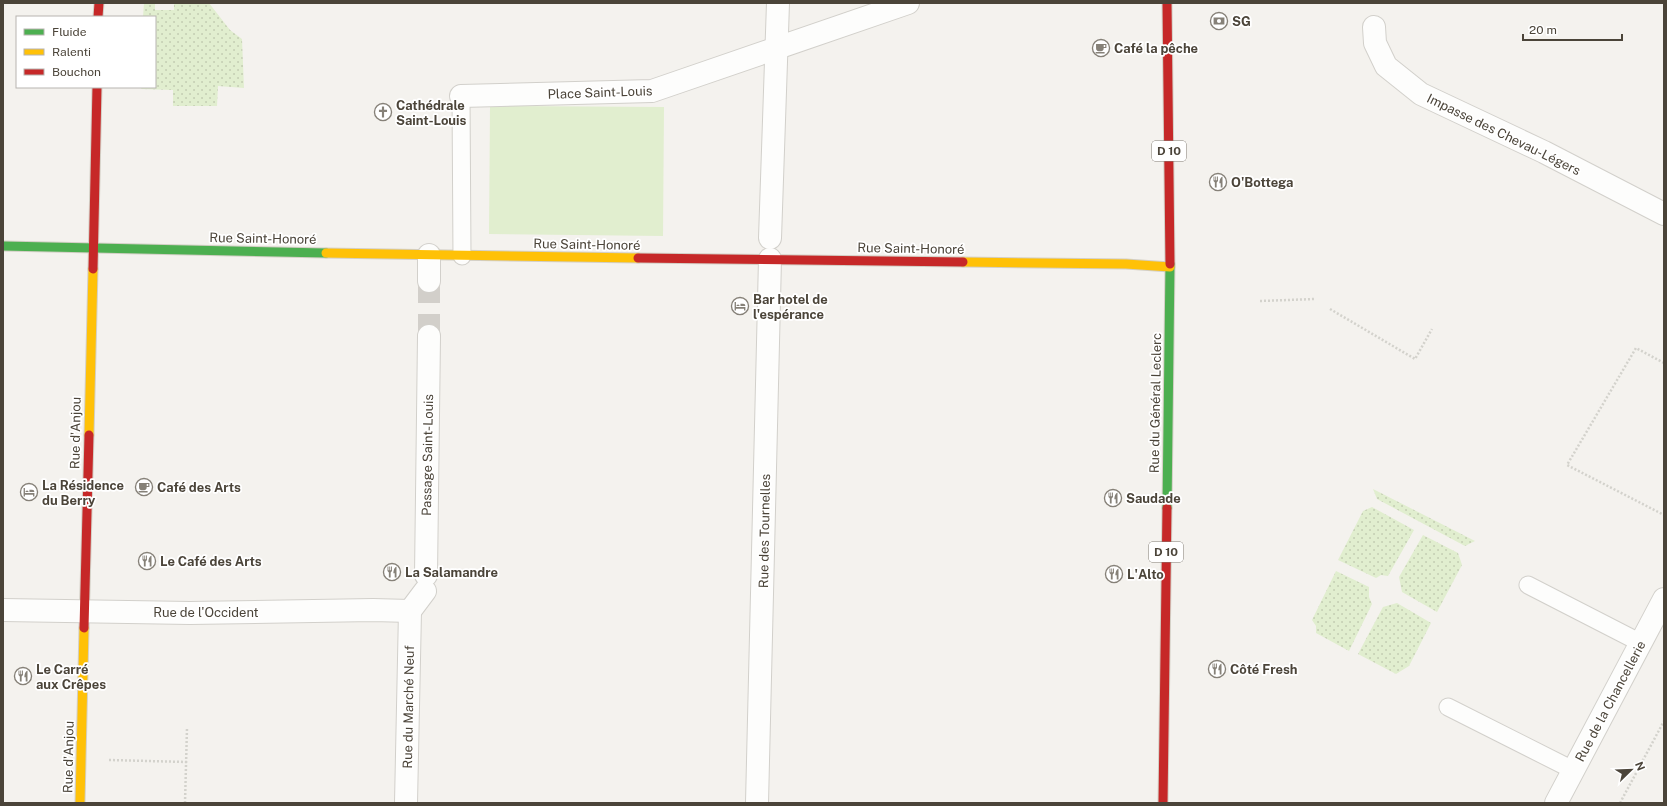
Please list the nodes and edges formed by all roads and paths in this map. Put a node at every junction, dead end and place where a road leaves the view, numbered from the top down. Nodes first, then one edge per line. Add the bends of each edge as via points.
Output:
1 (99, 3) edge
2 (778, 3) edge
3 (908, 3) edge
4 (1167, 3) edge
5 (98, 16) edge
6 (1374, 27) dead end
7 (776, 49) junction
8 (97, 88) edge
9 (461, 96) joint
10 (1664, 214) edge
11 (3, 246) edge
12 (770, 248) junction
13 (92, 249) junction
14 (428, 255) junction
15 (462, 256) junction
16 (1170, 267) junction
17 (429, 281) tunnel mouth
18 (1315, 299) dead end
19 (1260, 301) dead end
20 (1330, 309) dead end
21 (1432, 329) dead end
22 (429, 336) tunnel mouth
23 (1664, 363) edge
24 (1664, 515) edge
25 (1528, 585) dead end
26 (1664, 599) edge
27 (3, 610) edge
28 (84, 611) junction
29 (410, 611) junction
30 (1641, 643) junction
31 (1448, 706) dead end
32 (1664, 721) edge
33 (187, 728) dead end
34 (81, 759) junction
35 (186, 762) junction
36 (1573, 770) junction
37 (80, 803) edge
38 (185, 803) edge
39 (406, 803) edge
40 (757, 803) edge
41 (1163, 803) edge
42 (1556, 803) edge
43 (1620, 803) edge

1 - 5 street
2 - 7 street, Rue des Tournelles
3 - 7 street, Place Saint-Louis
4 - 16 street, Rue du Général Leclerc / D 10
6 - 10 street, Impasse des Chevau-Légers via 1375,43 1386,66 1421,94
7 - 9 street, Place Saint-Louis via 652,91
7 - 12 street, Rue des Tournelles
8 - 13 street, Rue d'Anjou
9 - 15 lane, Place Saint-Louis
11 - 13 street, Rue Saint-Honoré
12 - 15 street, Rue Saint-Honoré
12 - 16 street, Rue Saint-Honoré
12 - 40 street, Rue des Tournelles
13 - 14 street, Rue Saint-Honoré
13 - 28 street, Rue d'Anjou
14 - 15 street, Rue Saint-Honoré
14 - 17 street
16 - 41 street, Rue du Général Leclerc / D 10
18 - 19 path
20 - 21 path via 1415,359
22 - 29 street, Passage Saint-Louis via 426,583
23 - 24 path via 1636,348 1567,464
25 - 30 lane
26 - 30 street, Rue de la Chancellerie
27 - 28 street, Rue de l'Occident
28 - 29 street, Rue de l'Occident
28 - 34 street, Rue d'Anjou
29 - 39 street, Rue du Marché Neuf
30 - 36 street, Rue de la Chancellerie
31 - 36 lane
32 - 43 path
33 - 35 path
34 - 35 path
34 - 37 street, Rue d'Anjou
35 - 38 path
36 - 42 street, Rue de la Chancellerie

